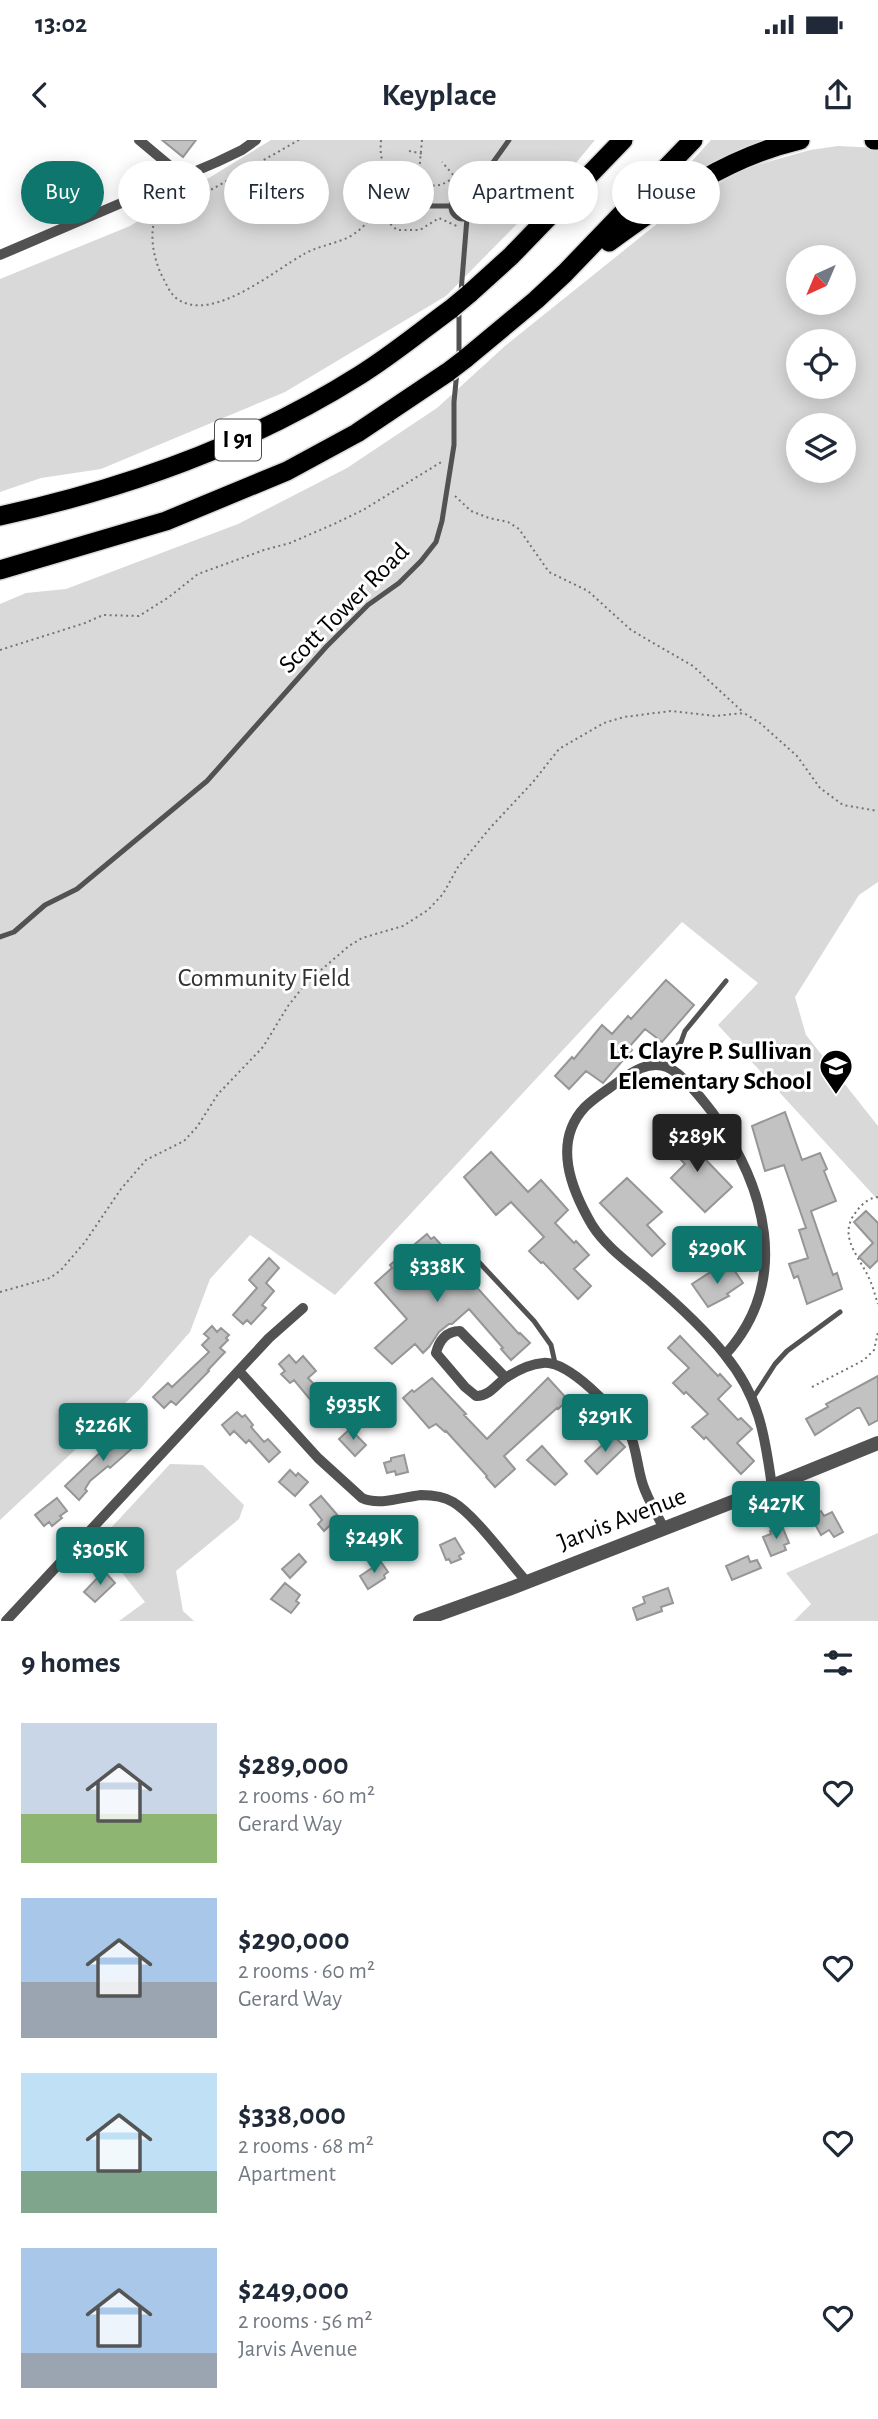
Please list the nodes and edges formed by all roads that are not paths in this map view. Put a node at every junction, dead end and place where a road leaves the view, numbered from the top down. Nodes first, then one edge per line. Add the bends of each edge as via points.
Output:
1 (139, 140) edge
2 (256, 140) edge
3 (509, 140) edge
4 (693, 140) edge
5 (800, 140) edge
6 (617, 145) edge
7 (164, 161) edge
8 (494, 161) edge
9 (210, 164) edge
10 (118, 204) edge
11 (466, 224) edge
12 (0, 256) edge
13 (565, 273) junction
14 (0, 514) edge
15 (0, 570) edge
16 (0, 937) edge
17 (726, 981) dead end
18 (659, 1065) junction
19 (475, 1258) dead end
20 (303, 1308) dead end
21 (839, 1312) dead end
22 (724, 1355) junction
23 (555, 1363) junction
24 (240, 1372) junction
25 (506, 1378) junction
26 (753, 1398) junction
27 (878, 1443) edge
28 (772, 1487) junction
29 (664, 1529) junction
30 (527, 1582) junction
31 (6, 1621) edge
32 (420, 1621) edge

1 - 7 street
2 - 9 street
3 - 8 lane
4 - 13 highway, I 91
5 - 13 highway via 717,171 654,209
6 - 14 highway, I 91, bridge via 469,294 359,375 268,426 164,471 40,508
10 - 12 street
11 - 16 lane, Scott Tower Road via 454,445 436,542 326,647 207,781 77,889
13 - 15 highway, I 91, bridge via 448,372 357,433 287,471 166,521
17 - 18 lane
18 - 22 street via 674,1071 719,1123 749,1177 764,1226 766,1257 759,1294 743,1329
18 - 22 street via 635,1070 585,1108 570,1129 568,1165 576,1192 600,1235 691,1318
19 - 23 lane via 534,1321 551,1345
20 - 24 street
21 - 26 lane via 787,1351
22 - 26 street
23 - 25 street via 535,1364
23 - 29 street via 591,1389 625,1427 643,1486
24 - 30 street via 318,1458 362,1498 382,1501 425,1495 451,1500
24 - 31 street
25 - 25 street via 487,1394 476,1396 440,1361 438,1346 446,1335 460,1331
26 - 28 street
27 - 28 street, Jarvis Avenue
28 - 29 street, Jarvis Avenue
29 - 30 street, Jarvis Avenue
30 - 32 street, Jarvis Avenue

